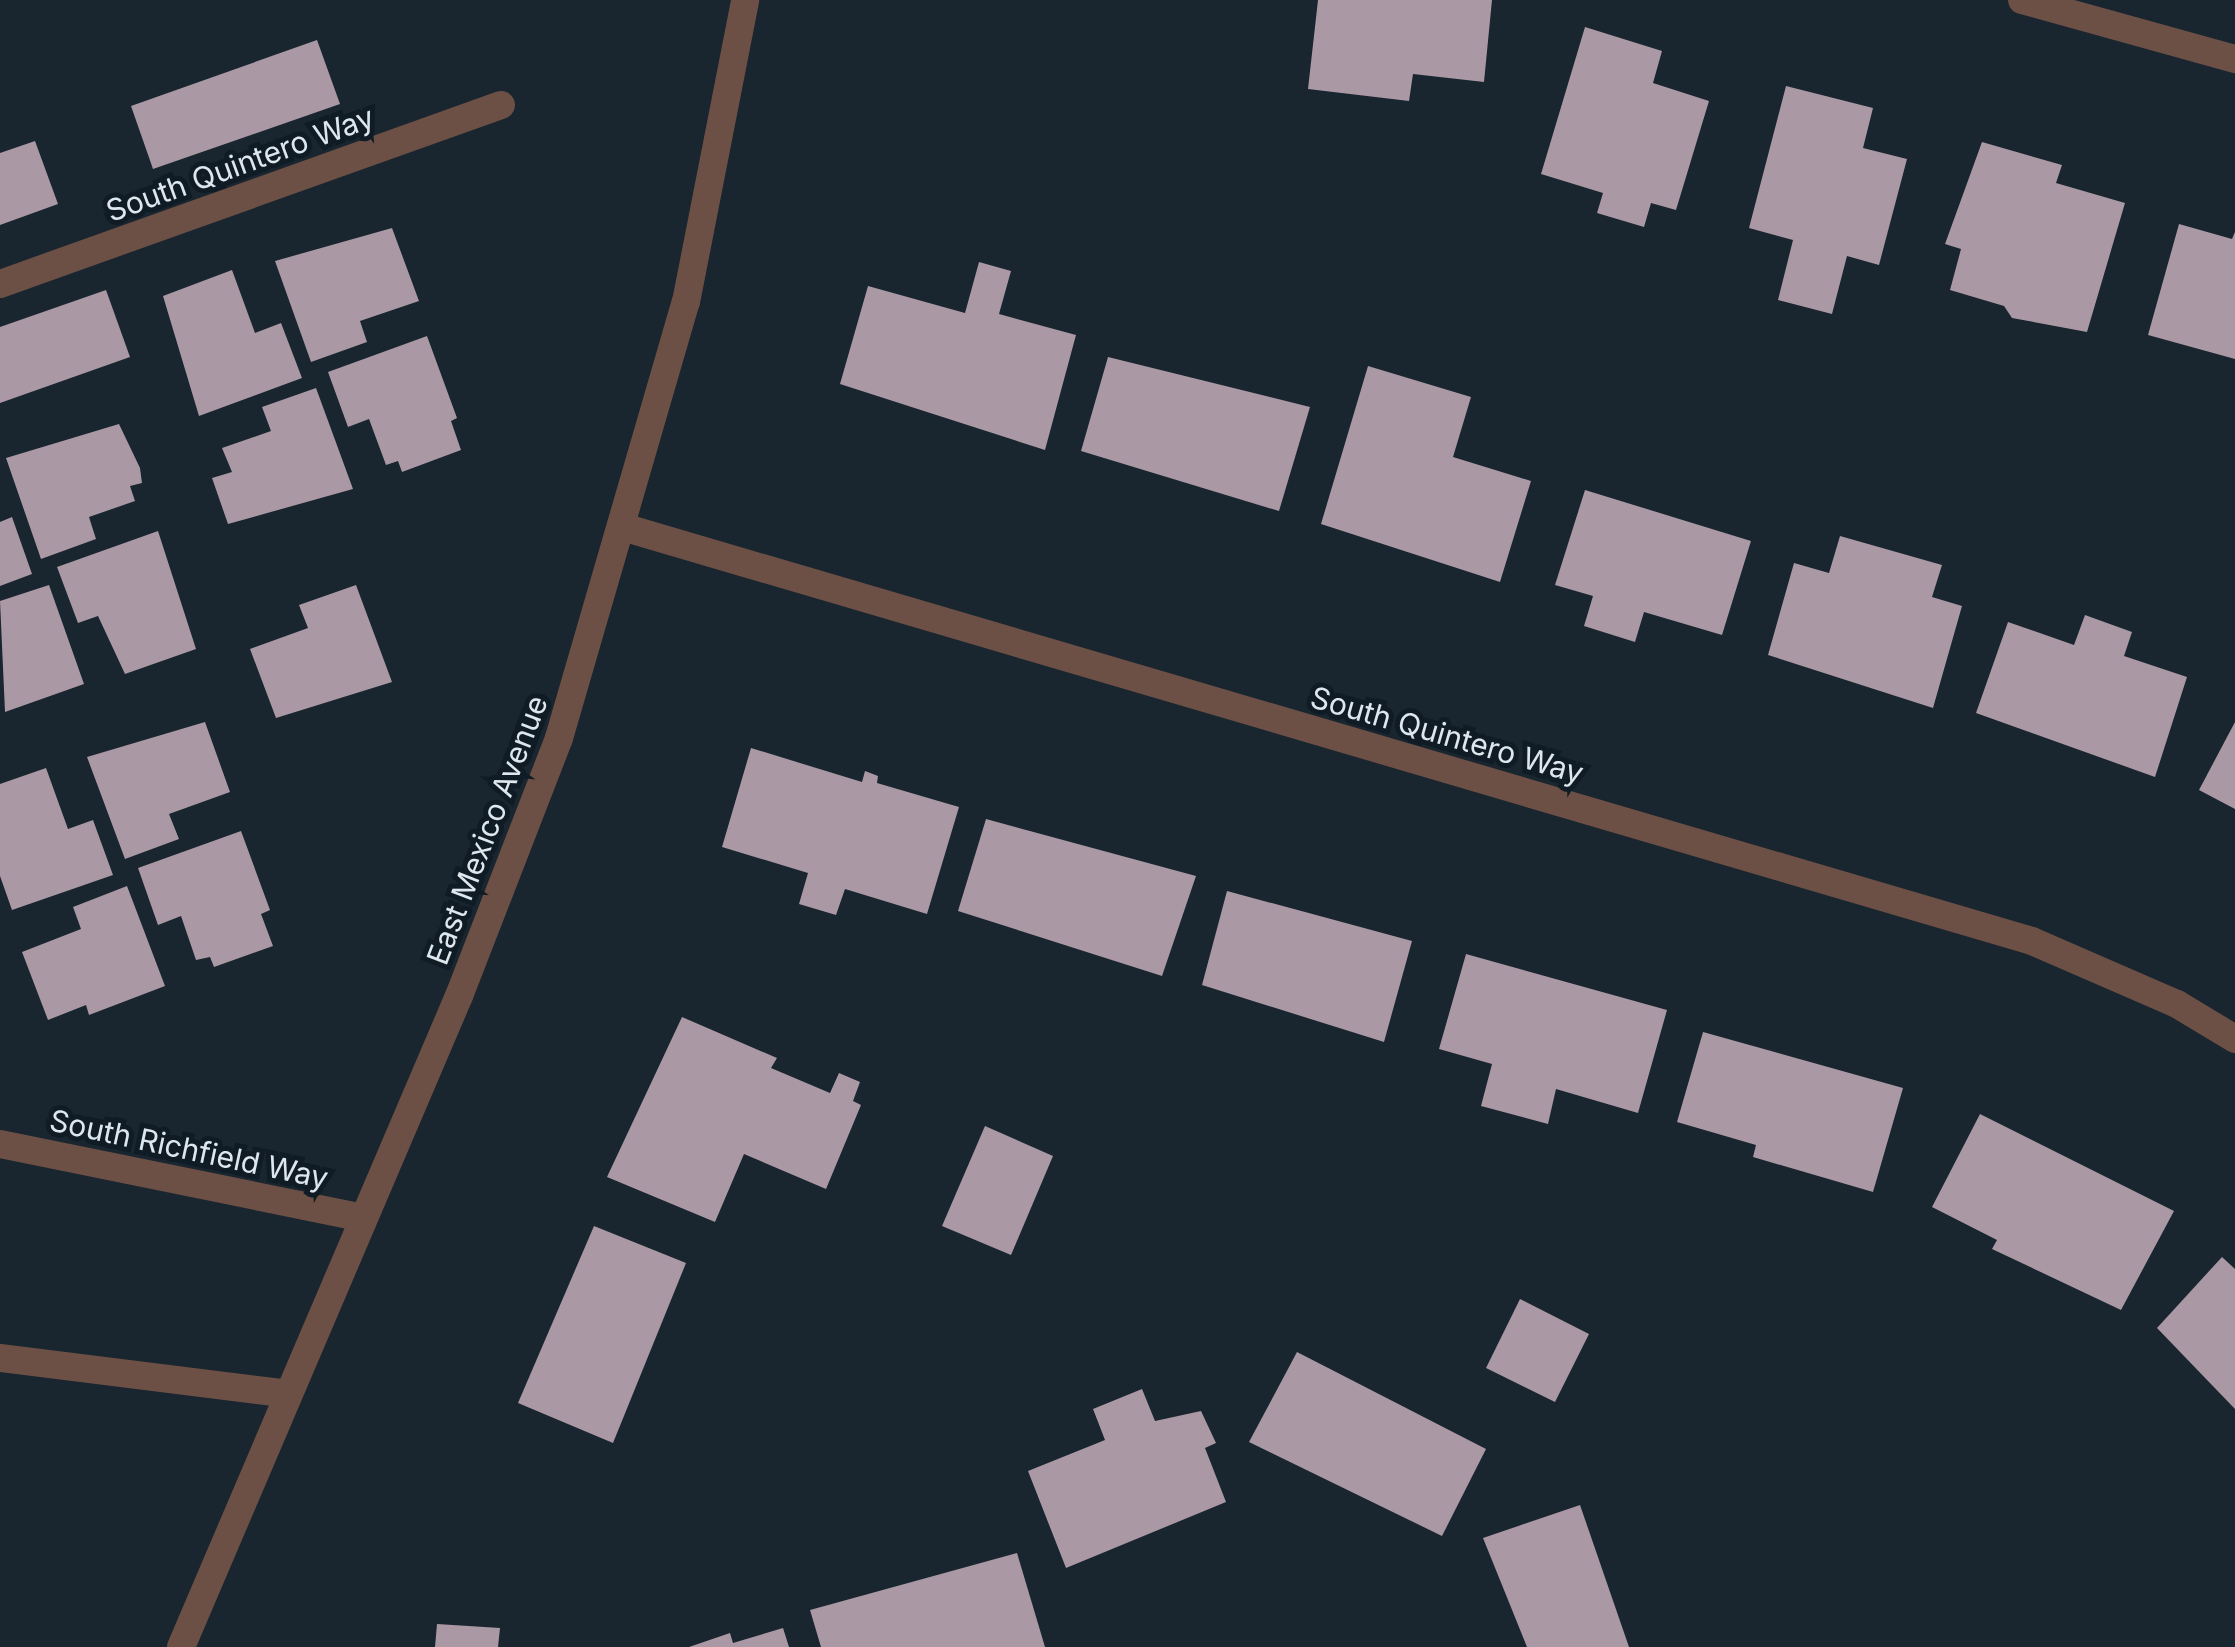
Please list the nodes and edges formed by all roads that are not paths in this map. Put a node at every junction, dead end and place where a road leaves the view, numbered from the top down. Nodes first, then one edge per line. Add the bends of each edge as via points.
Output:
1 (745, 0) edge
2 (2022, 0) edge
3 (2235, 59) edge
4 (502, 105) dead end
5 (0, 284) edge
6 (626, 528) junction
7 (2235, 1039) edge
8 (0, 1144) edge
9 (364, 1218) junction
10 (0, 1358) edge
11 (289, 1394) junction
12 (181, 1647) edge

1 - 6 street, East Mexico Avenue via 686,302
2 - 3 street
4 - 5 street, South Quintero Way
6 - 7 street, South Quintero Way via 2032,941 2177,1004
6 - 9 street, East Mexico Avenue via 559,738
8 - 9 street, South Richfield Way
9 - 11 street, East Mexico Avenue
10 - 11 street
11 - 12 street, East Mexico Avenue

